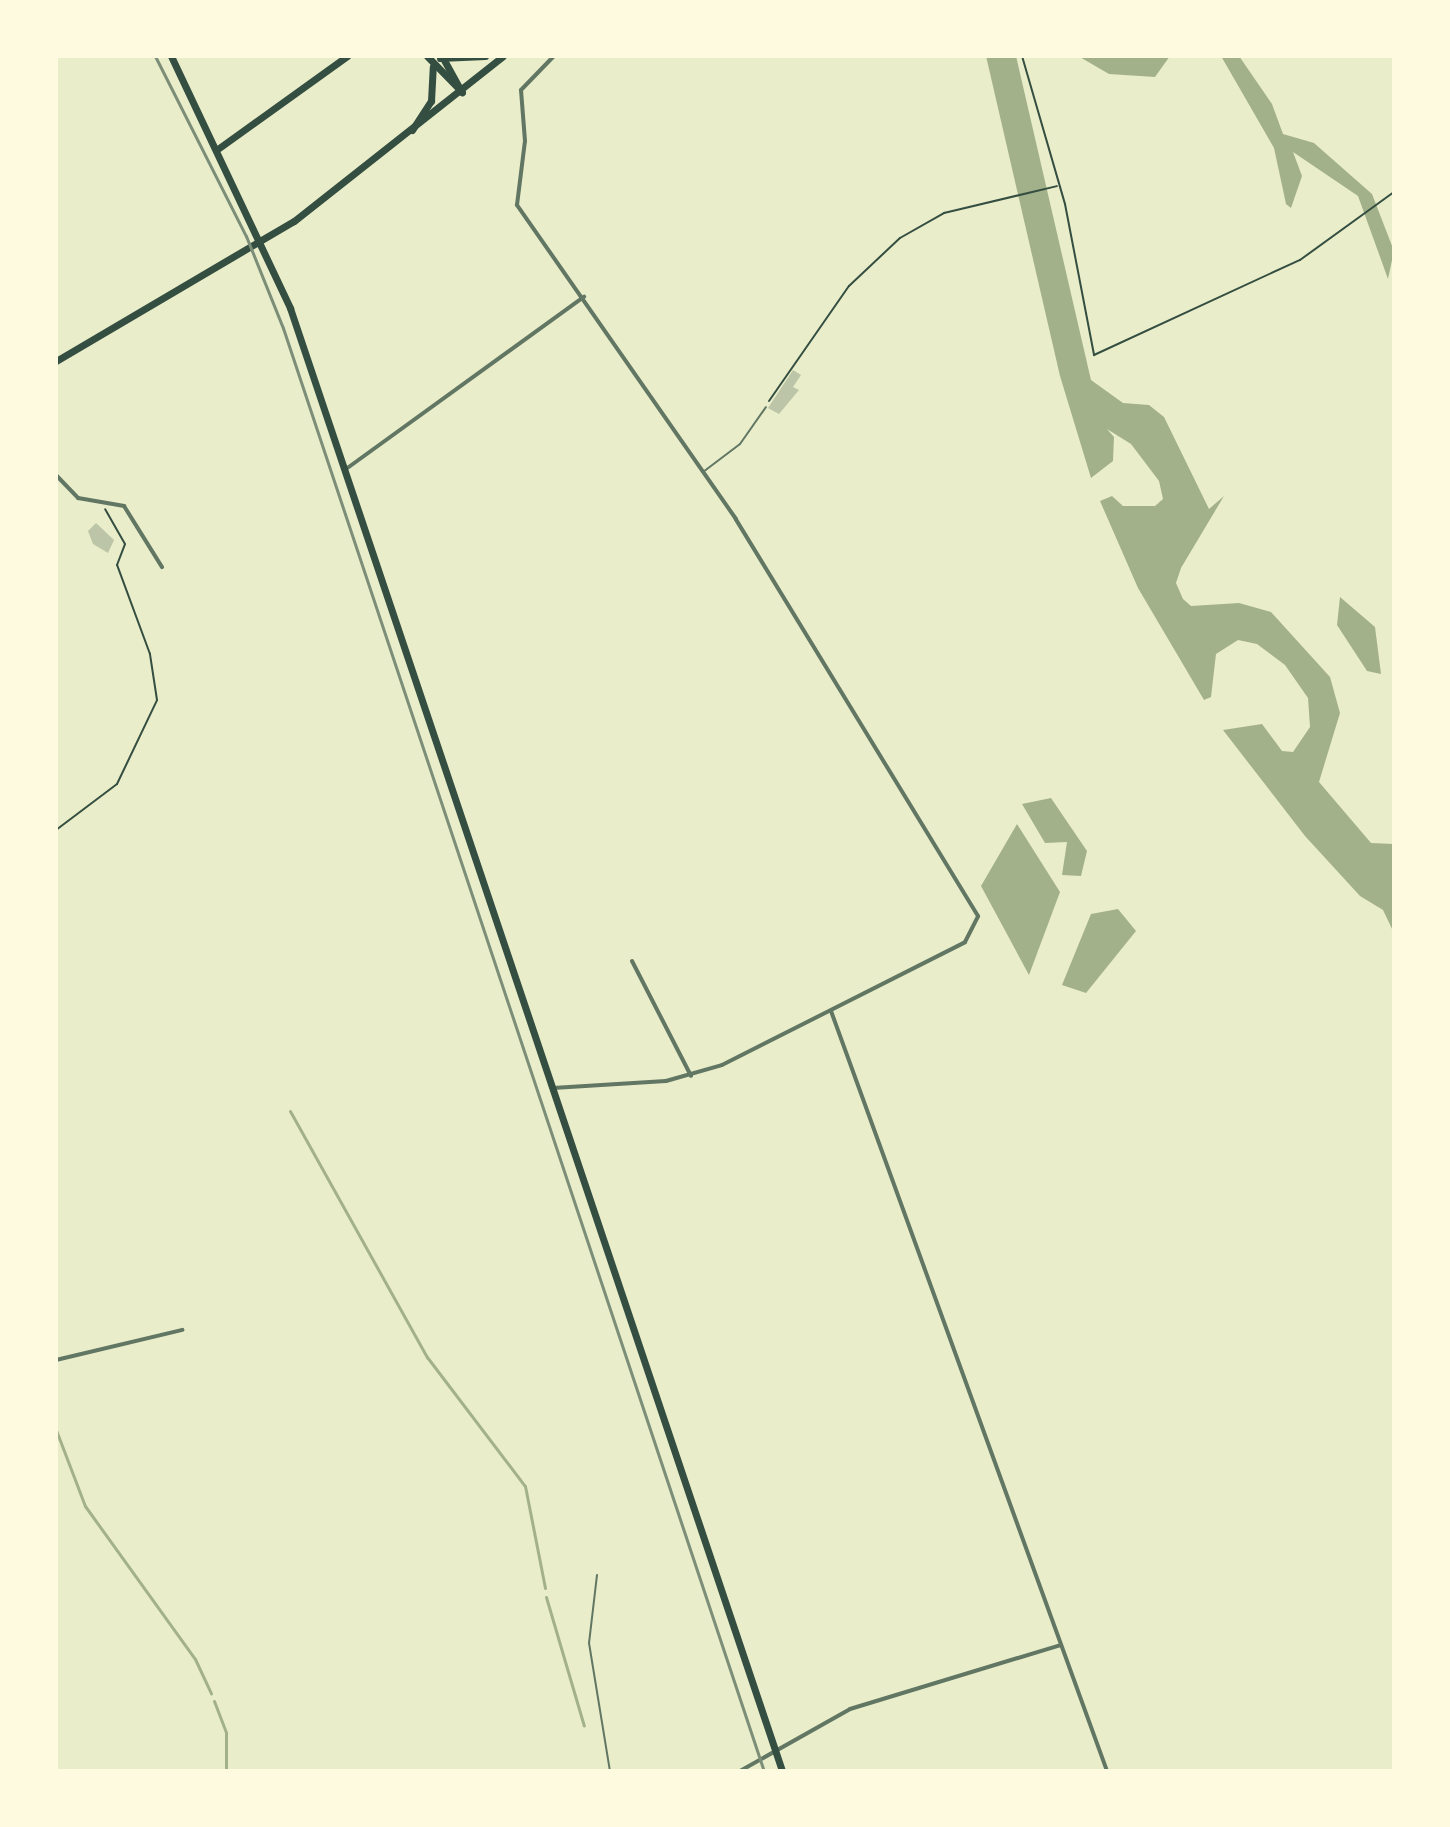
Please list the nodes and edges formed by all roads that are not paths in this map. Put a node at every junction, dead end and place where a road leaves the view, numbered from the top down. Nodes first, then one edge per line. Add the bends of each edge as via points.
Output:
1 (171, 56) edge
2 (347, 56) edge
3 (427, 56) edge
4 (485, 56) edge
5 (503, 56) edge
6 (554, 56) edge
7 (439, 57) edge
8 (433, 67) junction
9 (462, 92) junction
10 (407, 138) junction
11 (219, 148) junction
12 (584, 297) junction
13 (56, 361) edge
14 (766, 407) road end
15 (344, 470) junction
16 (703, 472) junction
17 (56, 475) edge
18 (162, 567) dead end
19 (632, 961) dead end
20 (831, 1011) junction
21 (691, 1077) junction
22 (550, 1088) junction
23 (182, 1330) dead end
24 (56, 1360) edge
25 (597, 1575) dead end
26 (1061, 1645) junction
27 (775, 1747) junction
28 (610, 1771) edge
29 (740, 1771) edge
30 (782, 1771) edge
31 (1107, 1771) edge

1 - 11 main road
2 - 11 main road
3 - 8 main road
4 - 7 main road
5 - 9 main road
6 - 12 street via 520,94 525,141 517,205
7 - 9 main road
8 - 9 main road
8 - 10 main road via 431,101
9 - 10 main road
10 - 13 main road via 228,264
11 - 15 main road via 276,273
12 - 15 street
12 - 16 street
14 - 16 lane via 740,444
15 - 22 main road
16 - 20 street via 867,726 976,908 977,925 965,942
17 - 18 street via 78,498 124,506
19 - 21 street
20 - 21 street
20 - 26 street
21 - 22 street
22 - 27 main road
23 - 24 street
25 - 28 lane via 589,1643
26 - 27 street via 850,1709
26 - 31 street
27 - 29 street
27 - 30 main road

